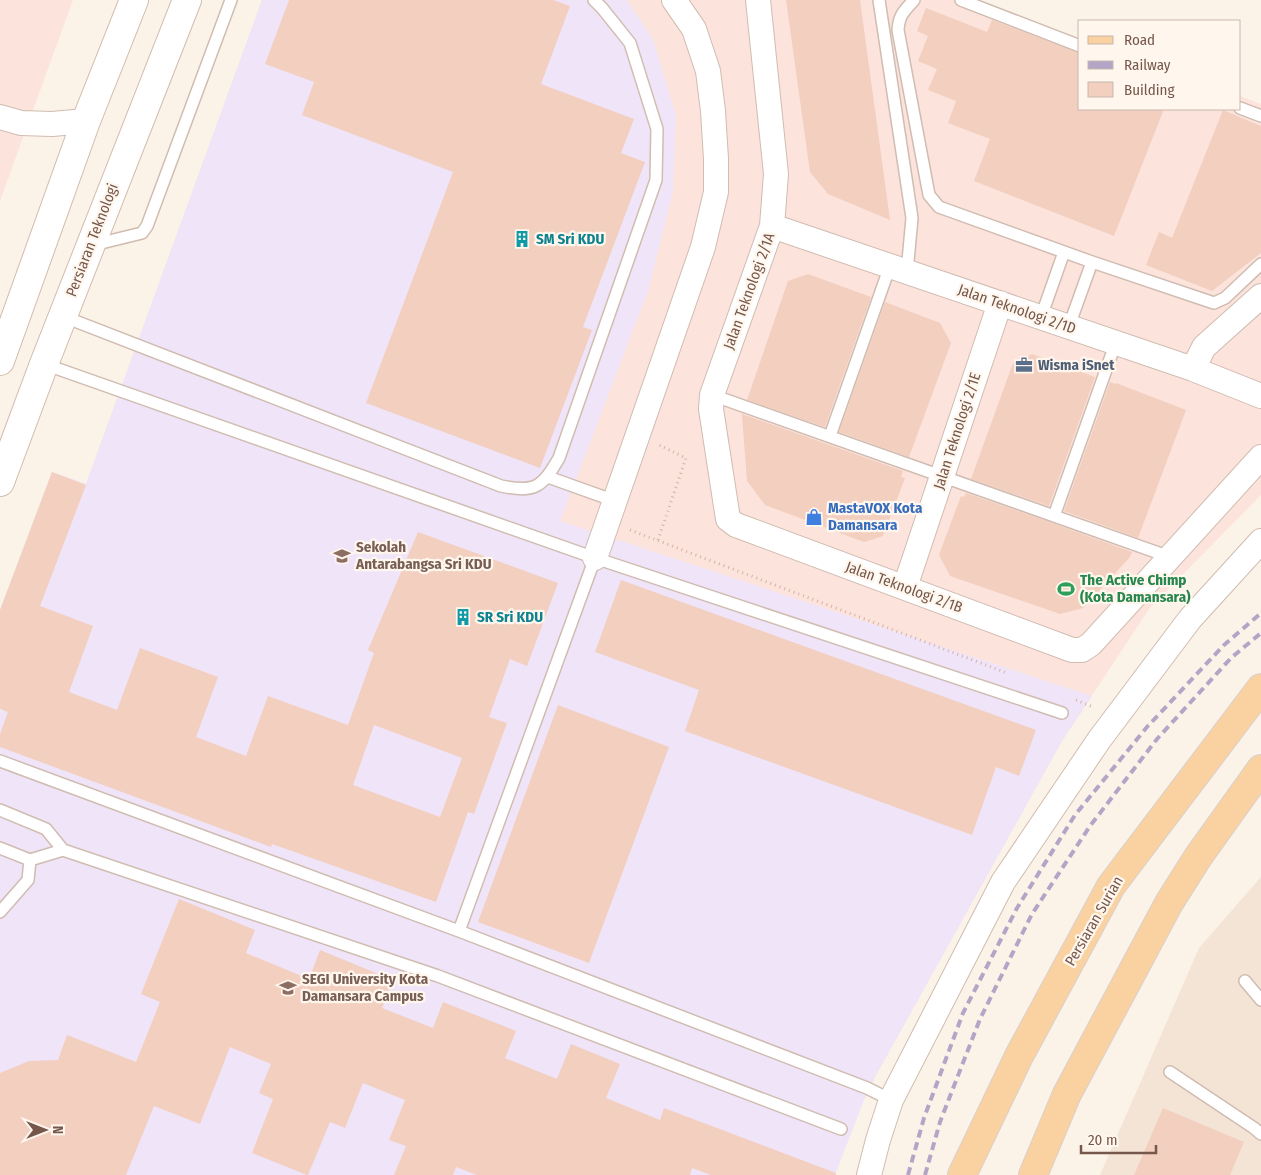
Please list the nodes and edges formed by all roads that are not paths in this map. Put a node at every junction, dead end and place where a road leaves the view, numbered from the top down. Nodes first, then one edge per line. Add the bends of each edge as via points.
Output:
1 (134, 0) edge
2 (187, 0) edge
3 (231, 0) edge
4 (594, 0) edge
5 (674, 0) edge
6 (758, 0) edge
7 (879, 0) edge
8 (914, 0) edge
9 (961, 0) edge
10 (1078, 45) edge
11 (1241, 108) edge
12 (0, 116) edge
13 (1261, 116) edge
14 (86, 121) junction
15 (772, 226) junction
16 (90, 246) junction
17 (1064, 252) junction
18 (1092, 262) junction
19 (1261, 264) edge
20 (898, 269) junction
21 (1261, 296) edge
22 (1000, 303) junction
23 (62, 316) junction
24 (1041, 317) junction
25 (1068, 326) junction
26 (1116, 342) junction
27 (0, 360) edge
28 (44, 364) junction
29 (1193, 368) junction
30 (712, 395) junction
31 (1261, 396) edge
32 (830, 436) junction
33 (1261, 457) edge
34 (942, 476) junction
35 (548, 477) junction
36 (0, 482) edge
37 (612, 511) junction
38 (1054, 516) junction
39 (728, 519) joint
40 (1261, 541) edge
41 (1170, 557) junction
42 (595, 558) junction
43 (905, 587) junction
44 (1261, 688) edge
45 (1062, 712) dead end
46 (0, 761) edge
47 (1261, 769) edge
48 (1261, 797) edge
49 (0, 810) edge
50 (0, 848) edge
51 (63, 850) junction
52 (1198, 857) junction
53 (30, 860) junction
54 (0, 912) edge
55 (459, 931) junction
56 (1245, 981) dead end
57 (1261, 1000) edge
58 (1170, 1072) dead end
59 (891, 1100) junction
60 (841, 1129) dead end
61 (1261, 1134) edge
62 (869, 1175) edge
63 (962, 1175) edge
64 (1033, 1175) edge

1 - 14 street
2 - 16 street, Persiaran Teknologi
3 - 16 lane via 148,226 142,233
4 - 35 lane via 630,43 657,129 656,180 559,458
5 - 37 street via 694,29 708,71 716,192 703,247
6 - 15 street, Jalan Teknologi 2/1A via 776,174
7 - 20 lane via 912,218
8 - 17 lane via 902,12 898,30 929,195 940,207
9 - 10 lane
11 - 13 lane
12 - 14 street via 21,123
14 - 27 street
15 - 20 street, Jalan Teknologi 2/1D
15 - 30 street, Jalan Teknologi 2/1A
16 - 23 street, Persiaran Teknologi
17 - 18 lane
17 - 24 lane
18 - 19 lane via 1214,303 1225,298
18 - 25 lane
20 - 22 street, Jalan Teknologi 2/1D
20 - 32 lane
21 - 29 street via 1204,347
22 - 24 street, Jalan Teknologi 2/1D
22 - 34 street, Jalan Teknologi 2/1E
23 - 28 street, Persiaran Teknologi
23 - 35 lane via 501,486 519,490 538,486
24 - 25 street, Jalan Teknologi 2/1D
25 - 26 street, Jalan Teknologi 2/1D
26 - 29 street, Jalan Teknologi 2/1D
26 - 38 lane
28 - 36 street, Persiaran Teknologi
28 - 42 lane
29 - 31 street, Jalan Teknologi 2/1D
30 - 32 lane
30 - 39 street, Jalan Teknologi 2/1A via 711,409
32 - 34 lane
33 - 41 street
34 - 38 lane
34 - 43 street, Jalan Teknologi 2/1E
35 - 37 lane
37 - 42 street
38 - 41 lane
39 - 43 street, Jalan Teknologi 2/1B via 736,525
40 - 59 street via 1190,619 1099,740 1003,882
41 - 43 street, Jalan Teknologi 2/1B via 1082,650 1072,650
42 - 45 lane
42 - 55 lane
44 - 63 main road, Persiaran Surian via 1111,886 1020,1056
46 - 55 lane
47 - 52 main road
48 - 52 main road
49 - 51 lane via 46,828
50 - 53 lane
51 - 53 lane
51 - 60 lane via 438,976
52 - 64 main road via 1169,903 1067,1094
53 - 54 lane via 28,880
55 - 59 lane
56 - 57 lane
58 - 61 lane
59 - 62 street

